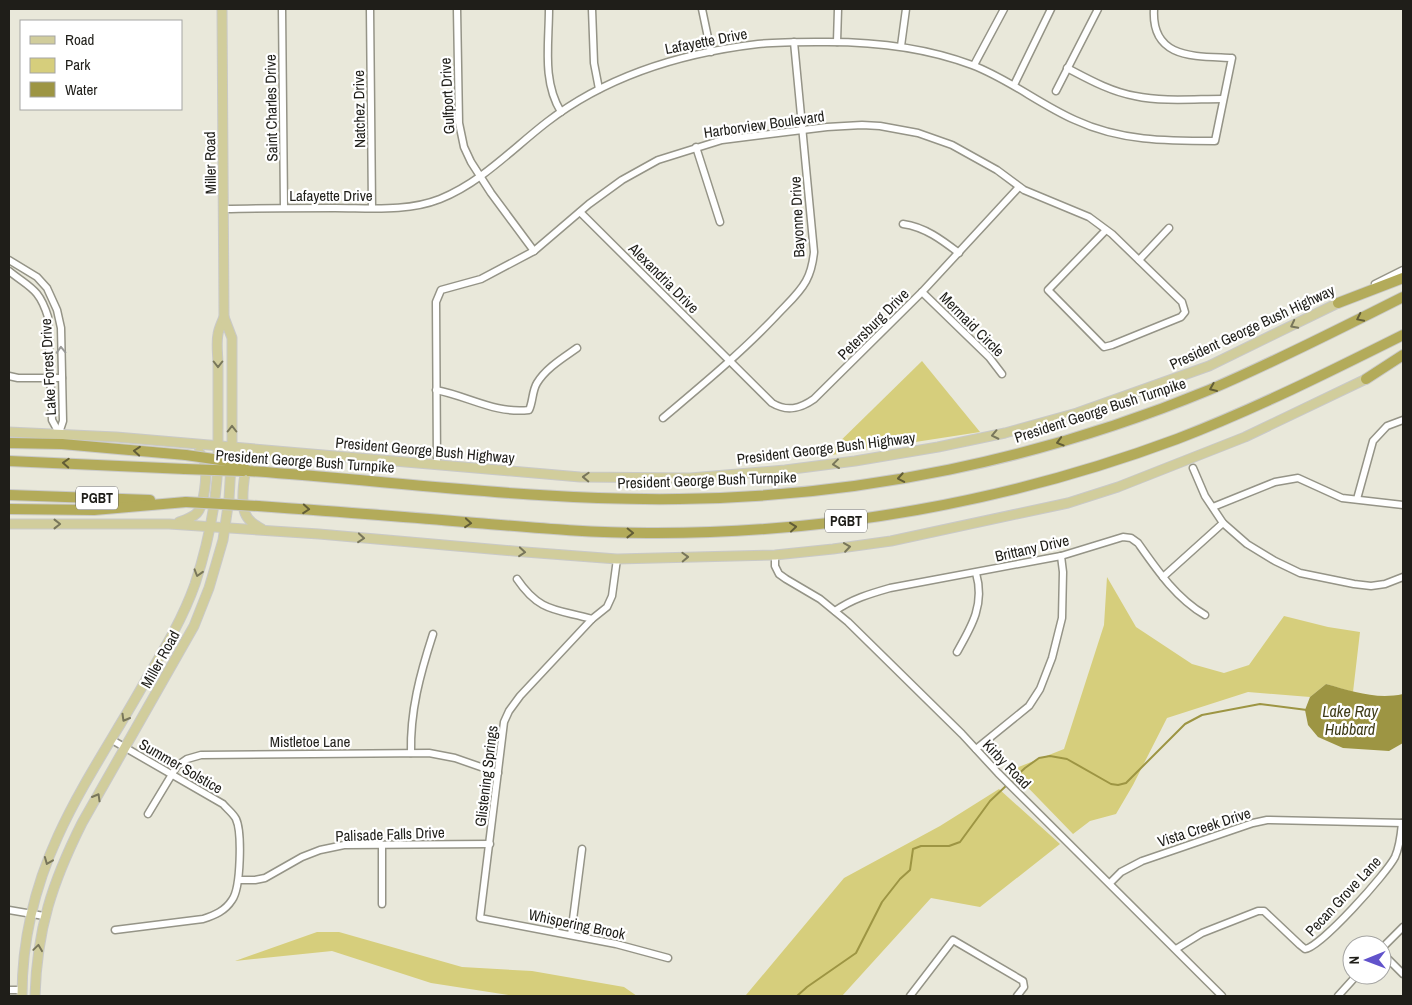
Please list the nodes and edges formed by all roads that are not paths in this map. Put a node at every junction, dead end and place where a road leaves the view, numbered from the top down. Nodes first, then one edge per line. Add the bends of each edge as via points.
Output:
1 (222, 9) edge
2 (282, 9) edge
3 (370, 9) edge
4 (457, 9) edge
5 (549, 9) edge
6 (592, 9) edge
7 (702, 9) edge
8 (838, 9) edge
9 (906, 9) edge
10 (1004, 9) edge
11 (1050, 9) edge
12 (1098, 9) edge
13 (1154, 9) edge
14 (794, 42) junction
15 (837, 42) junction
16 (901, 46) junction
17 (711, 52) junction
18 (974, 65) junction
19 (1067, 68) junction
20 (1014, 85) junction
21 (599, 89) junction
22 (1056, 92) dead end
23 (1223, 99) junction
24 (561, 112) junction
25 (802, 130) junction
26 (696, 147) junction
27 (481, 176) junction
28 (1019, 188) junction
29 (224, 208) junction
30 (284, 208) junction
31 (372, 208) junction
32 (580, 212) junction
33 (720, 222) dead end
34 (903, 224) dead end
35 (1169, 228) dead end
36 (1106, 230) junction
37 (534, 251) junction
38 (958, 253) junction
39 (9, 260) edge
40 (1139, 260) junction
41 (1403, 270) edge
42 (9, 271) edge
43 (1403, 278) edge
44 (922, 292) junction
45 (1403, 297) edge
46 (1338, 303) junction
47 (224, 316) junction
48 (1403, 335) edge
49 (577, 348) dead end
50 (1403, 355) edge
51 (1403, 361) edge
52 (730, 362) junction
53 (1002, 374) dead end
54 (9, 376) edge
55 (49, 378) junction
56 (62, 378) junction
57 (1366, 379) junction
58 (436, 390) junction
59 (663, 418) dead end
60 (1403, 420) edge
61 (9, 432) edge
62 (59, 433) junction
63 (183, 443) junction
64 (9, 444) edge
65 (218, 446) junction
66 (232, 447) junction
67 (273, 451) junction
68 (9, 461) edge
69 (436, 465) junction
70 (1193, 468) dead end
71 (249, 471) junction
72 (9, 495) edge
73 (1357, 499) junction
74 (186, 502) junction
75 (1403, 505) edge
76 (1213, 507) junction
77 (9, 509) edge
78 (1222, 523) junction
79 (9, 524) edge
80 (169, 524) junction
81 (211, 526) junction
82 (225, 527) junction
83 (264, 530) junction
84 (775, 555) junction
85 (1062, 556) junction
86 (617, 559) junction
87 (976, 573) junction
88 (1163, 577) junction
89 (1403, 577) edge
90 (517, 579) dead end
91 (835, 611) junction
92 (1205, 615) dead end
93 (592, 619) junction
94 (433, 634) dead end
95 (957, 652) dead end
96 (112, 740) junction
97 (125, 749) junction
98 (976, 749) junction
99 (411, 753) junction
100 (498, 773) junction
101 (171, 775) junction
102 (148, 814) dead end
103 (1402, 823) edge
104 (490, 844) junction
105 (382, 845) junction
106 (582, 848) dead end
107 (239, 880) junction
108 (1110, 883) junction
109 (382, 904) dead end
110 (9, 910) edge
111 (31, 913) junction
112 (44, 916) junction
113 (480, 918) joint
114 (1403, 927) edge
115 (115, 930) dead end
116 (571, 935) junction
117 (1392, 938) edge
118 (1176, 950) junction
119 (668, 958) dead end
120 (1392, 963) edge
121 (1403, 974) edge
122 (1348, 985) edge
123 (9, 990) edge
124 (22, 993) edge
125 (35, 996) edge
126 (910, 996) edge
127 (1017, 996) edge
128 (1222, 996) edge
129 (1338, 996) edge

1 - 29 main road, Miller Road
2 - 30 street, Saint Charles Drive
3 - 31 street, Natchez Drive
4 - 27 street, Gulfport Drive via 461,135 471,162
5 - 24 street via 548,79
6 - 21 street via 594,63
7 - 17 street
8 - 15 street
9 - 16 street
10 - 18 street
11 - 20 street
12 - 19 street
13 - 23 street via 1158,34 1172,50 1192,56 1232,58
14 - 15 street, Lafayette Drive
14 - 17 street, Lafayette Drive
14 - 25 street, Bayonne Drive
15 - 16 street, Lafayette Drive
16 - 18 street, Lafayette Drive
17 - 21 street, Lafayette Drive via 652,66
18 - 20 street, Lafayette Drive
19 - 22 street
19 - 23 street via 1133,96
20 - 23 street, Lafayette Drive via 1075,121 1118,135 1162,142 1215,141
21 - 24 street, Lafayette Drive
24 - 27 street, Lafayette Drive
25 - 26 street, Harborview Boulevard via 716,141
25 - 28 street, Harborview Boulevard via 827,126 880,126 918,133 972,155
25 - 52 street, Bayonne Drive via 813,263 801,288
26 - 32 street, Harborview Boulevard via 637,170
26 - 33 street
27 - 31 street, Lafayette Drive via 451,194 425,204
27 - 37 street, Gulfport Drive
28 - 36 street, Harborview Boulevard via 1089,217
28 - 38 street, Petersburg Drive
29 - 30 street, Lafayette Drive
29 - 47 main road, Miller Road
30 - 31 street, Lafayette Drive
32 - 37 street, Harborview Boulevard
32 - 52 street, Alexandria Drive
34 - 38 street via 930,232
35 - 40 street
36 - 40 street, Harborview Boulevard
36 - 40 street, Harborview Boulevard via 1048,290 1104,347 1181,318 1185,312 1182,302
37 - 58 street, Harborview Boulevard via 481,279 441,290 436,302
38 - 44 street, Petersburg Drive
56 -> 39 street, Lake Forest Drive via 61,328 53,300 37,277
41 - 46 street, President George Bush Highway
42 - 55 street, Lake Forest Drive via 38,292 44,303 48,317
43 - 46 highway
44 - 52 street, Petersburg Drive via 806,405 780,408
44 - 53 street, Mermaid Circle
45 -> 71 highway, President George Bush Turnpike / PGBT via 1254,370 1122,422 993,460 861,485 749,496 614,499
46 -> 69 main road, President George Bush Highway via 1208,366 1138,393 1077,413 938,447 805,468 690,478 580,477
47 -> 65 main road, Miller Road via 218,336
66 -> 47 main road, Miller Road via 232,338
74 -> 48 highway, PGBT, bridge via 627,533 740,531 874,517 1014,489 1136,454 1261,404
49 - 58 street via 542,377 534,390 529,410 494,409
50 - 57 highway
51 - 57 street
52 - 59 street, Bayonne Drive
54 - 55 street
55 - 56 street
55 - 62 street, Lake Forest Drive via 52,420
56 - 62 street, Lake Forest Drive via 63,422
84 -> 57 main road via 891,541 1068,503 1245,437
58 - 69 street, Harborview Boulevard
60 - 73 street via 1387,426 1373,441
61 - 62 main road, President George Bush Highway
62 - 63 main road, President George Bush Highway
63 - 65 main road, President George Bush Highway
63 - 80 main road via 197,450 202,457 205,466 204,497 198,513 187,520
71 -> 64 highway, bridge via 227,461 186,455 72,445
65 - 66 main road, President George Bush Highway
65 - 81 main road, Miller Road
66 - 67 main road, President George Bush Highway
66 - 82 main road, Miller Road
67 - 69 main road, President George Bush Highway
67 - 83 main road via 251,460 244,482 244,511 255,525
71 -> 68 highway, President George Bush Turnpike / PGBT, bridge
70 - 76 street
72 - 74 highway, PGBT
73 - 75 street
73 - 76 street via 1342,498 1298,478 1275,482
74 - 77 highway via 94,510
76 - 78 street
78 - 88 street
78 - 89 street via 1247,544 1315,578 1371,586
79 -> 80 main road
80 - 81 main road
81 - 82 main road
81 -> 96 main road, Miller Road via 181,619
82 - 83 main road
82 - 97 main road, Miller Road via 209,588 194,626
83 -> 86 main road
86 -> 84 main road
84 - 91 street, Kirby Road via 779,574
85 - 87 street, Brittany Drive
85 - 88 street, Brittany Drive via 1123,537 1131,538
85 - 98 street via 1062,618 1040,689 1029,706
86 - 93 street, Glistening Springs via 612,596 607,607
87 - 91 street, Brittany Drive via 873,593 850,601
87 - 95 street via 980,592 978,611
88 - 92 street, Brittany Drive via 1190,606
90 - 93 street via 526,593 549,609
91 - 98 street, Kirby Road
93 - 100 street, Glistening Springs via 509,711 504,722
94 - 99 street via 421,671 410,726
96 - 97 street, Summer Solstice
96 -> 111 main road, Miller Road via 58,836
97 - 101 street, Summer Solstice
112 -> 97 main road, Miller Road via 65,857
98 - 108 street, Kirby Road
99 - 100 street, Mistletoe Lane via 444,754
99 - 101 street, Mistletoe Lane via 201,755 186,759
100 - 104 street, Glistening Springs
101 - 102 street, Mistletoe Lane
101 - 107 street, Summer Solstice via 223,804 236,819
103 - 108 street, Vista Creek Drive via 1267,820 1142,861 1121,872
103 - 118 street, Pecan Grove Lane via 1396,855 1384,873 1310,949 1305,950 1264,911 1258,911 1202,933
104 - 105 street, Palisade Falls Drive
104 - 113 street, Glistening Springs
105 - 107 street, Palisade Falls Drive via 344,845 320,850 265,878
105 - 109 street
106 - 116 street
107 - 115 street, Summer Solstice via 234,899 215,915
108 - 118 street, Kirby Road
110 - 111 street
111 - 112 street
111 - 124 main road, Miller Road
125 -> 112 main road, Miller Road via 38,944
113 - 116 street, Whispering Brook
114 - 117 street
116 - 119 street, Whispering Brook
118 - 128 street, Kirby Road
120 - 121 street
122 - 129 street
123 - 124 street
126 - 127 street via 953,940 1024,981 1024,987

